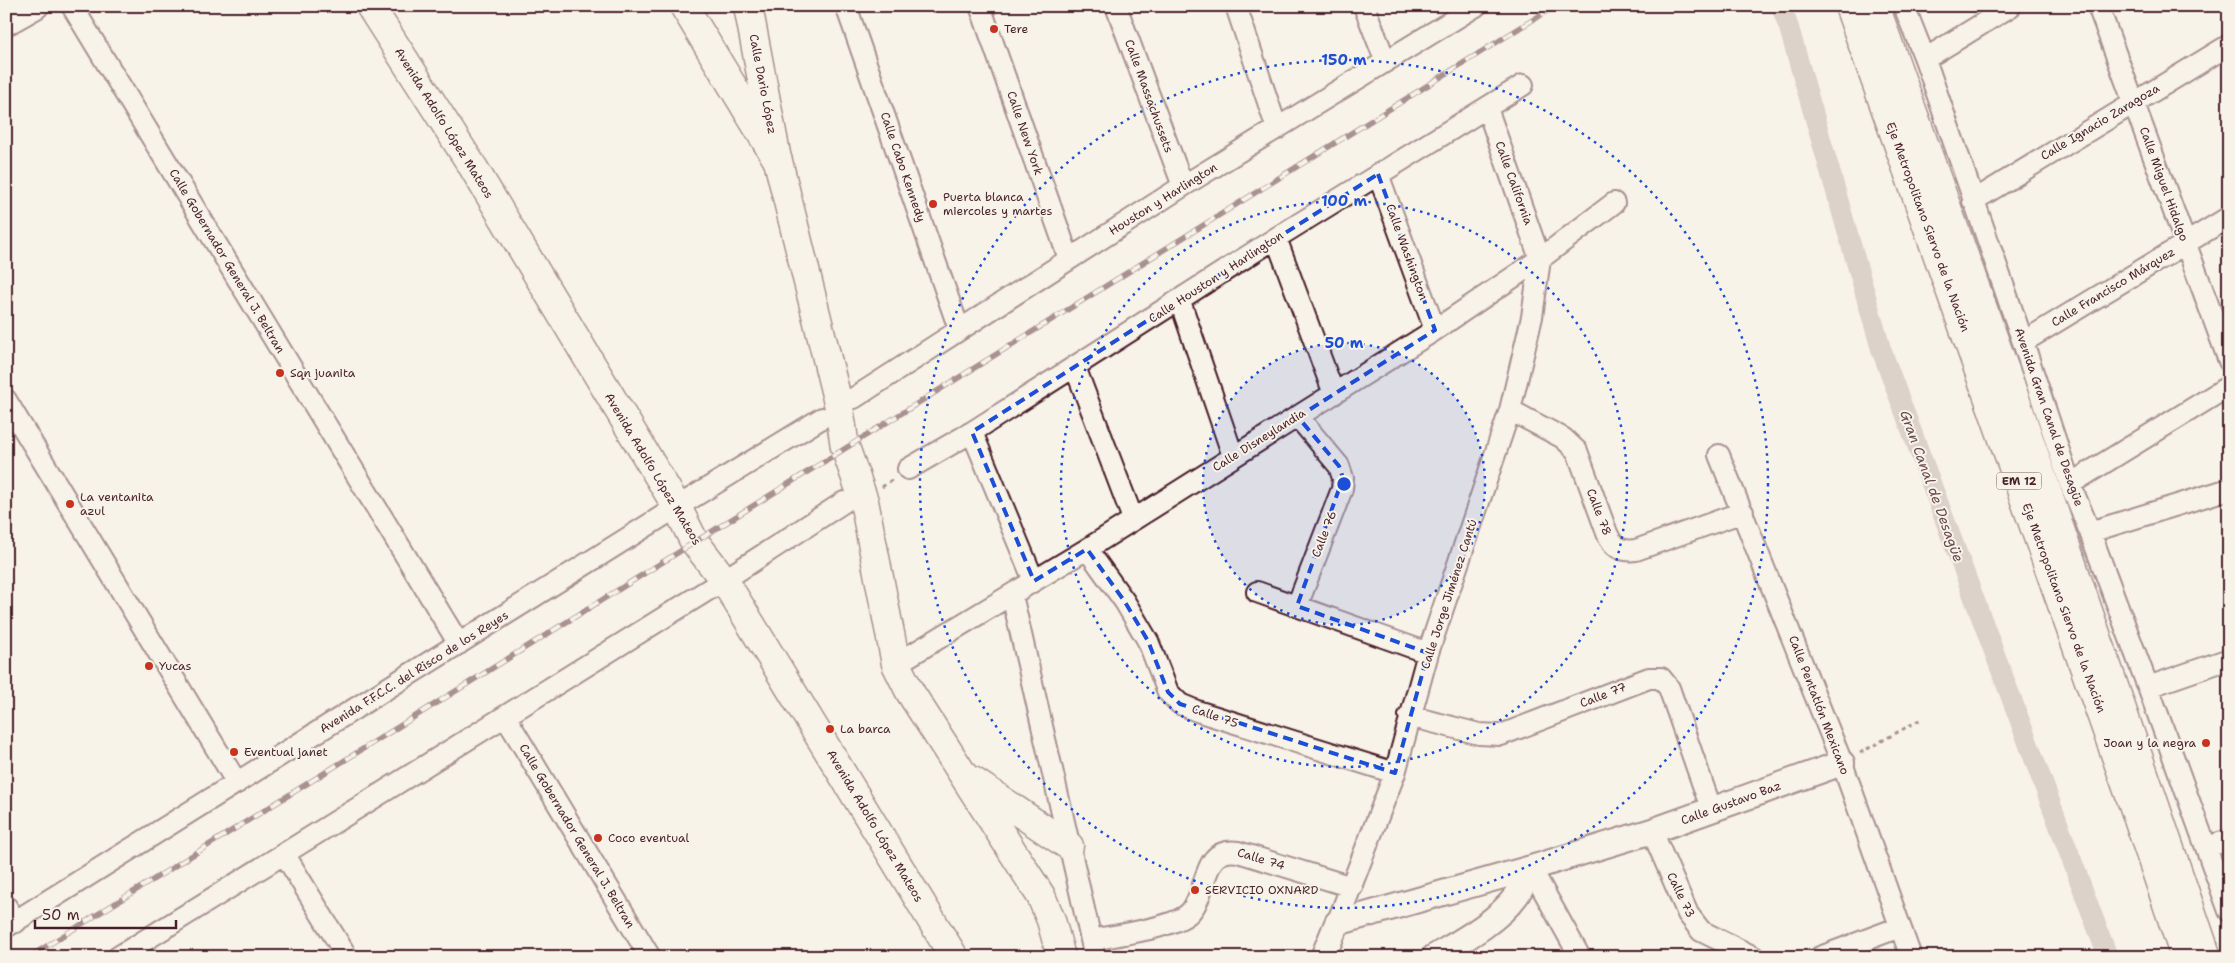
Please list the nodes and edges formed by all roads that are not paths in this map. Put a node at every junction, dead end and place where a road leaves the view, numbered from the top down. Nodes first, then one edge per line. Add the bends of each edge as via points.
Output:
1 (36, 6) edge
2 (72, 6) edge
3 (370, 6) edge
4 (684, 6) edge
5 (748, 6) edge
6 (846, 6) edge
7 (980, 6) edge
8 (1116, 6) edge
9 (1236, 6) edge
10 (1364, 6) edge
11 (1476, 6) edge
12 (1849, 6) edge
13 (1875, 6) edge
14 (1904, 6) edge
15 (2011, 6) edge
16 (2098, 6) edge
17 (6, 24) edge
18 (2229, 45) edge
19 (1925, 59) junction
20 (1385, 60) junction
21 (1523, 85) dead end
22 (2133, 102) junction
23 (1487, 108) junction
24 (1277, 129) junction
25 (778, 161) junction
26 (1378, 174) junction
27 (1182, 186) junction
28 (1973, 201) junction
29 (1614, 203) dead end
30 (2229, 217) edge
31 (1276, 238) junction
32 (2186, 243) junction
33 (1069, 259) junction
34 (1540, 259) junction
35 (1180, 301) junction
36 (959, 329) junction
37 (1435, 330) junction
38 (2023, 342) junction
39 (2229, 361) edge
40 (1075, 367) junction
41 (2229, 386) edge
42 (1334, 394) junction
43 (854, 398) dead end
44 (6, 400) edge
45 (1510, 410) junction
46 (1298, 417) junction
47 (822, 418) dead end
48 (972, 432) junction
49 (1719, 455) dead end
50 (1233, 456) junction
51 (908, 469) dead end
52 (2070, 484) junction
53 (2229, 488) edge
54 (844, 502) dead end
55 (677, 507) junction
56 (1743, 512) junction
57 (1133, 519) junction
58 (2090, 532) junction
59 (1087, 549) junction
60 (724, 580) junction
61 (1034, 581) junction
62 (1257, 592) dead end
63 (1012, 595) junction
64 (1297, 606) junction
65 (459, 644) junction
66 (1428, 654) junction
67 (2229, 659) edge
68 (896, 664) junction
69 (2148, 687) junction
70 (505, 716) junction
71 (1409, 716) junction
72 (1842, 763) junction
73 (1395, 773) junction
74 (965, 776) junction
75 (237, 783) junction
76 (1712, 811) junction
77 (1652, 831) junction
78 (2229, 840) edge
79 (1069, 846) junction
80 (2206, 847) junction
81 (285, 854) junction
82 (1531, 868) junction
83 (1352, 887) junction
84 (2229, 911) edge
85 (9, 918) edge
86 (1337, 923) junction
87 (1900, 927) junction
88 (1093, 948) edge
89 (118, 957) edge
90 (347, 957) edge
91 (650, 957) edge
92 (954, 957) edge
93 (1060, 957) edge
94 (1323, 957) edge
95 (1434, 957) edge
96 (1580, 957) edge
97 (1754, 957) edge
98 (1820, 957) edge
99 (1911, 957) edge
100 (2186, 957) edge
101 (2208, 957) edge

1 - 17 street
2 - 65 street, Calle Gobernador General J. Beltran
3 - 55 main road, Avenida Adolfo López Mateos via 473,167
4 - 25 main road
5 - 25 main road, Calle Dario López
6 - 36 street, Calle Cabo Kennedy
7 - 33 street, Calle New York
8 - 27 street, Calle Massachussets
9 - 24 street
10 - 20 street
11 - 20 street, Houston y Harlington
12 - 100 main road, Eje Metropolitano Siervo de la Nación / EM 12
13 - 101 main road, Eje Metropolitano Siervo de la Nación / EM 12
14 - 19 street, Avenida Gran Canal de Desagüe
15 - 19 street
16 - 22 street, Calle Miguel Hidalgo
18 - 22 street, Calle Ignacio Zaragoza
19 - 28 street, Avenida Gran Canal de Desagüe
20 - 24 street, Houston y Harlington
21 - 23 street, Calle Houston y Harlington
22 - 28 street, Calle Ignacio Zaragoza
22 - 32 street, Calle Miguel Hidalgo
23 - 26 street, Calle Houston y Harlington
23 - 34 street, Calle California
24 - 27 street, Houston y Harlington
25 - 68 main road via 839,407 845,447 864,501
26 - 31 street, Calle Houston y Harlington
26 - 37 street, Calle Washington
27 - 33 street, Houston y Harlington
28 - 38 street, Avenida Gran Canal de Desagüe
29 - 34 street, Calle Disneylandia
30 - 32 street, Calle Francisco Márquez
31 - 35 street, Calle Houston y Harlington
31 - 42 street
32 - 38 street, Calle Francisco Márquez
32 - 39 street, Calle Miguel Hidalgo
33 - 36 street, Houston y Harlington
34 - 37 street, Calle Disneylandia
34 - 45 street, Calle Jorge Jiménez Cantú via 1532,317
35 - 40 street, Calle Houston y Harlington
35 - 50 street
36 - 43 street, Houston y Harlington
37 - 42 street, Calle Disneylandia
38 - 52 street, Avenida Gran Canal de Desagüe
40 - 48 street, Calle Houston y Harlington
40 - 57 street
41 - 52 street
42 - 46 street, Calle Disneylandia
44 - 75 street
45 - 56 street, Calle 78 via 1563,438 1577,451 1606,533 1618,549 1636,550
45 - 66 street, Calle Jorge Jiménez Cantú
46 - 50 street, Calle Disneylandia
46 - 64 street, Calle 76 via 1339,466 1343,478 1342,489
47 - 55 street, Avenida F.F.C.C. del Risco de los Reyes
48 - 51 street, Calle Houston y Harlington
48 - 61 street
49 - 56 street, Calle Pentatlón Mexicano
50 - 57 street, Calle Disneylandia
52 - 58 street, Avenida Gran Canal de Desagüe
53 - 58 street
54 - 60 street
55 - 60 main road, Avenida Adolfo López Mateos via 694,541
55 - 65 street, Avenida F.F.C.C. del Risco de los Reyes
56 - 72 street, Calle Pentatlón Mexicano
57 - 59 street, Calle Disneylandia
58 - 69 street, Avenida Gran Canal de Desagüe
59 - 61 street, Calle Disneylandia
59 - 73 street, Calle 75 via 1125,602 1148,641 1168,692 1180,704
60 - 70 street
60 - 92 main road, Avenida Adolfo López Mateos
61 - 63 street, Calle Disneylandia
62 - 64 street
63 - 68 street, Calle Disneylandia
63 - 79 street
64 - 66 street
65 - 75 street, Avenida F.F.C.C. del Risco de los Reyes
66 - 71 street, Calle Jorge Jiménez Cantú
67 - 69 street
68 - 74 main road via 910,692
69 - 80 street, Avenida Gran Canal de Desagüe
70 - 81 street
70 - 91 street, Calle Gobernador General J. Beltran
71 - 73 street, Calle Jorge Jiménez Cantú
71 - 76 street, Calle 77 via 1479,734 1501,734 1649,678 1661,678 1669,688
72 - 76 street, Calle Gustavo Baz
72 - 87 street, Calle Pentatlón Mexicano
73 - 83 street, Calle Jorge Jiménez Cantú
74 - 79 main road
74 - 93 main road via 1041,896
75 - 85 street, Avenida F.F.C.C. del Risco de los Reyes
76 - 77 street, Calle Gustavo Baz
77 - 82 street, Calle Gustavo Baz
77 - 97 street, Calle 73 via 1688,914 1701,931
78 - 80 street
79 - 88 street
80 - 84 street, Avenida Gran Canal de Desagüe
81 - 89 street
81 - 90 street
82 - 86 street, Calle Gustavo Baz
82 - 95 street via 1516,896 1493,918
82 - 96 street
83 - 86 street, Calle Jorge Jiménez Cantú
83 - 88 street, Calle 74 via 1228,850 1218,853 1212,861 1200,898 1189,913 1173,923
86 - 94 street
87 - 98 street
87 - 99 street, Calle Pentatlón Mexicano

